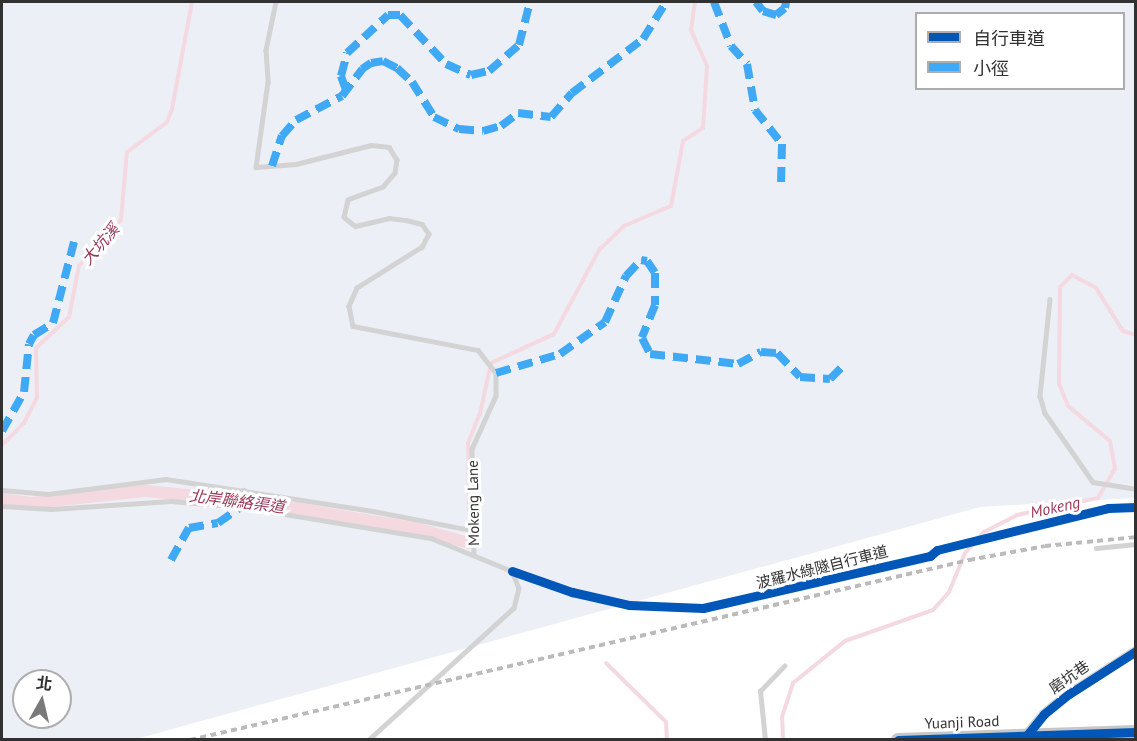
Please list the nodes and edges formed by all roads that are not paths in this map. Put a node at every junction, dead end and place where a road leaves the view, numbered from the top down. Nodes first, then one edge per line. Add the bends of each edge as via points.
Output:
1 (276, 2) edge
2 (1050, 299) dead end
3 (1136, 489) edge
4 (2, 490) edge
5 (244, 490) junction
6 (2, 506) edge
7 (241, 507) junction
8 (476, 531) junction
9 (1136, 544) edge
10 (1096, 548) dead end
11 (474, 554) junction
12 (1136, 651) edge
13 (784, 666) dead end
14 (1136, 732) edge
15 (1025, 737) edge
16 (369, 740) edge
17 (765, 740) edge
18 (898, 740) edge

1 - 8 lane, Mokeng Lane via 266,51 268,82 256,168 296,164 371,145 389,147 397,160 395,173 383,187 348,200 345,217 355,226 388,218 406,220 422,224 429,234 422,247 357,288 349,306 353,326 478,350 496,372 496,396 472,449
2 - 3 lane via 1040,396 1061,440 1093,482
4 - 5 lane via 48,494 166,479
5 - 7 lane
5 - 8 lane
6 - 7 lane via 51,509 171,501
7 - 11 lane via 431,538
8 - 11 lane, Mokeng Lane
9 - 10 lane
11 - 16 lane, Mokeng Lane via 513,571 519,588 518,603
12 - 15 street, 磨坑巷 via 1044,714
13 - 17 lane via 760,691
14 - 15 main road, Yuanji Road
15 - 18 main road, Yuanji Road

